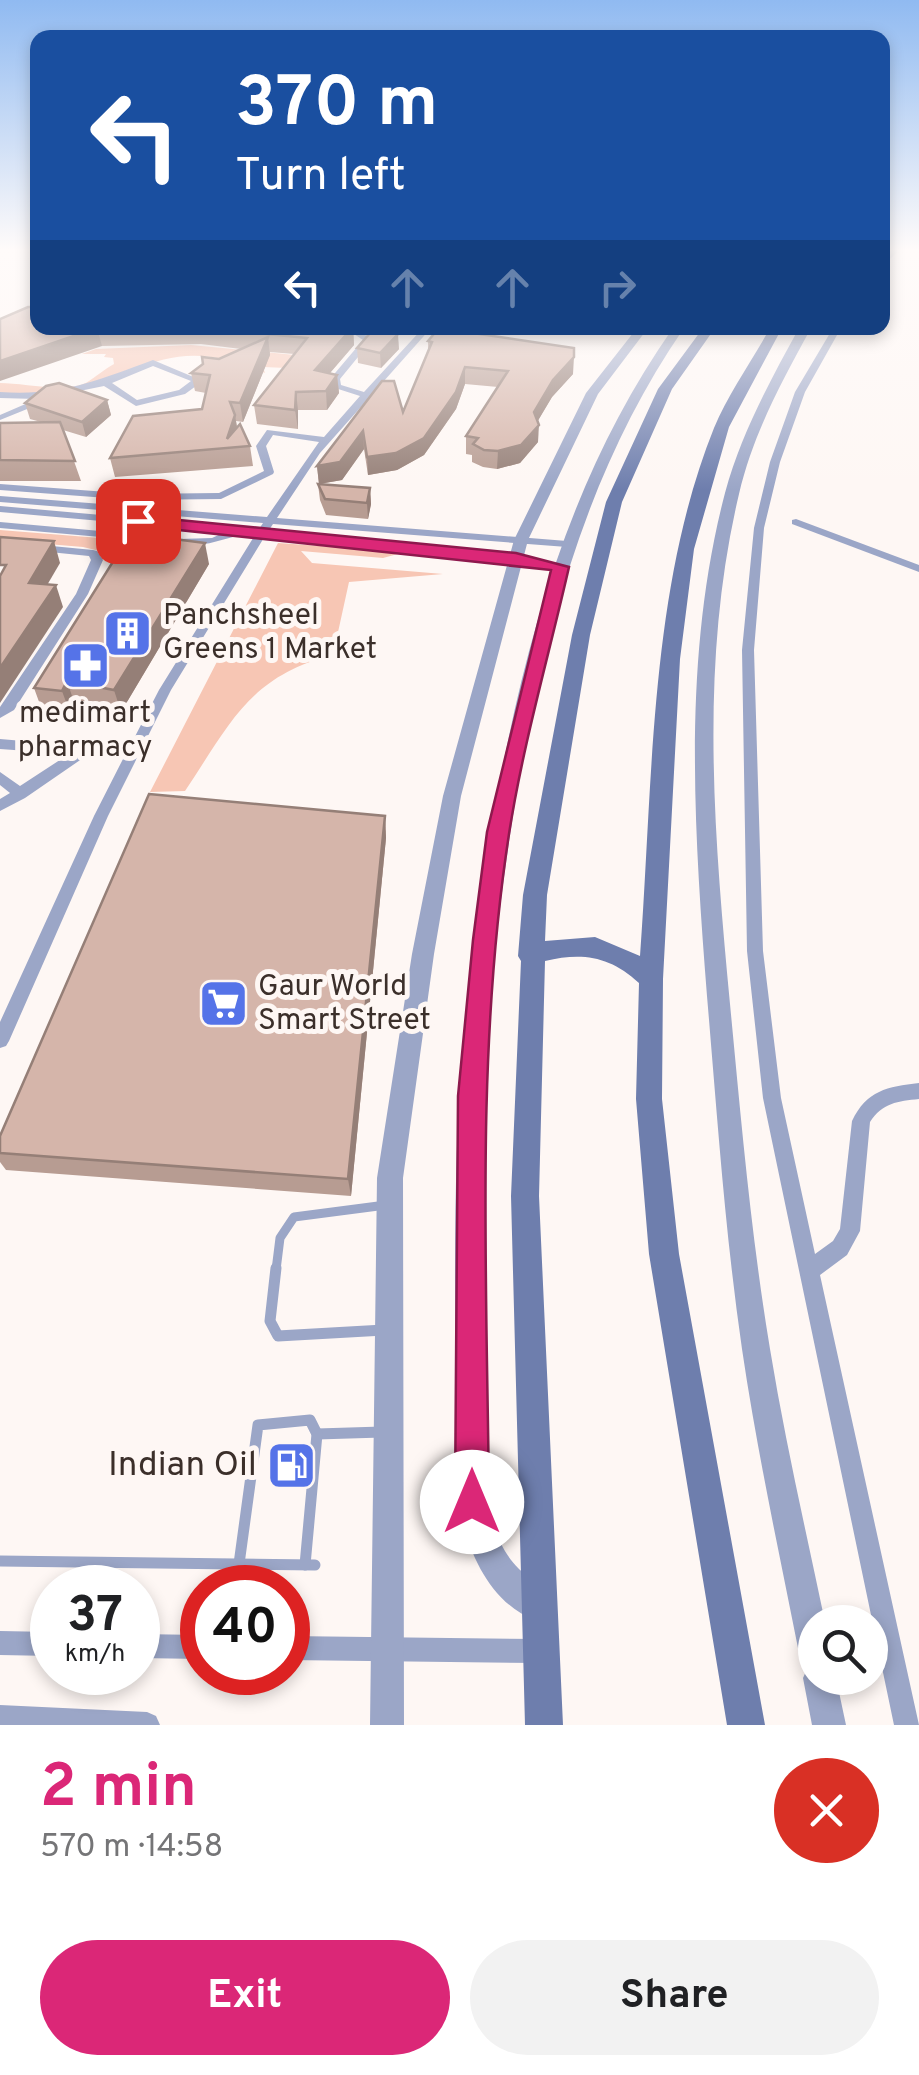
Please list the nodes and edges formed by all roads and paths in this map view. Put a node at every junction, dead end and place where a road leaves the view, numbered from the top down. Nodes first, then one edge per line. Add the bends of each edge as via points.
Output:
1 (360, 335) edge
2 (420, 335) edge
3 (637, 335) edge
4 (673, 335) edge
5 (704, 335) edge
6 (772, 335) edge
7 (800, 335) edge
8 (833, 335) edge
9 (106, 384) junction
10 (68, 394) junction
11 (365, 395) junction
12 (0, 396) edge
13 (2, 418) edge
14 (326, 440) junction
15 (0, 493) edge
16 (0, 510) edge
17 (267, 522) junction
18 (796, 522) dead end
19 (0, 525) edge
20 (241, 530) junction
21 (0, 544) edge
22 (568, 544) junction
23 (518, 549) junction
24 (560, 567) junction
25 (919, 568) edge
26 (0, 714) edge
27 (0, 744) edge
28 (84, 750) junction
29 (132, 755) junction
30 (0, 778) edge
31 (20, 794) junction
32 (0, 806) edge
33 (530, 956) junction
34 (651, 979) junction
35 (0, 1041) edge
36 (919, 1091) edge
37 (390, 1205) junction
38 (809, 1271) junction
39 (389, 1330) junction
40 (389, 1432) junction
41 (317, 1434) junction
42 (0, 1561) edge
43 (239, 1564) junction
44 (536, 1604) junction
45 (806, 1605) edge
46 (0, 1643) edge
47 (30, 1644) edge
48 (310, 1648) edge
49 (388, 1650) junction
50 (538, 1650) junction
51 (823, 1695) edge
52 (0, 1718) edge
53 (147, 1725) edge
54 (386, 1725) edge
55 (544, 1725) edge
56 (746, 1725) edge
57 (829, 1725) edge
58 (907, 1725) edge

1 - 11 street via 368,340 335,380
2 - 11 street
3 - 23 street via 592,393
4 - 22 street via 624,410
5 - 33 main road via 665,389 614,502 578,653
6 - 34 main road via 722,427 686,550 671,659
7 - 45 street via 756,411 723,528 708,670 703,832 756,1348
8 - 38 street via 800,392 775,462 760,528 748,650 754,951 772,1098
9 - 9 street via 153,363 198,381 182,392 136,403
9 - 10 street
10 - 12 street
10 - 13 street
11 - 14 street
14 - 15 street via 270,432 261,446 269,472 221,496
14 - 17 street
15 - 17 street
16 - 20 street
17 - 20 street
17 - 23 street
17 - 23 street
17 - 29 street
18 - 25 street
19 - 20 street via 200,542
21 - 26 street via 73,548 97,560 82,594
22 - 23 street
22 - 24 street
23 - 24 street
23 - 37 street via 452,796 402,1085
24 - 44 street via 498,832 472,1096 472,1502 498,1576
27 - 28 street
28 - 29 street
28 - 31 street
29 - 35 street
30 - 31 street
31 - 32 street
33 - 34 main road via 589,943 634,960
33 - 44 main road via 524,1196
34 - 56 main road via 649,1099 664,1254
36 - 38 street via 867,1107 850,1231 840,1248
37 - 39 street
37 - 39 lane via 294,1217 280,1238 270,1322 278,1336
38 - 58 street
39 - 40 street
40 - 41 lane
40 - 49 street
41 - 43 lane via 310,1565
41 - 43 lane via 310,1420 258,1425
42 - 43 lane
44 - 50 main road
46 - 47 street
48 - 49 street
49 - 50 street
49 - 54 street
50 - 55 main road
51 - 57 street
52 - 53 street

